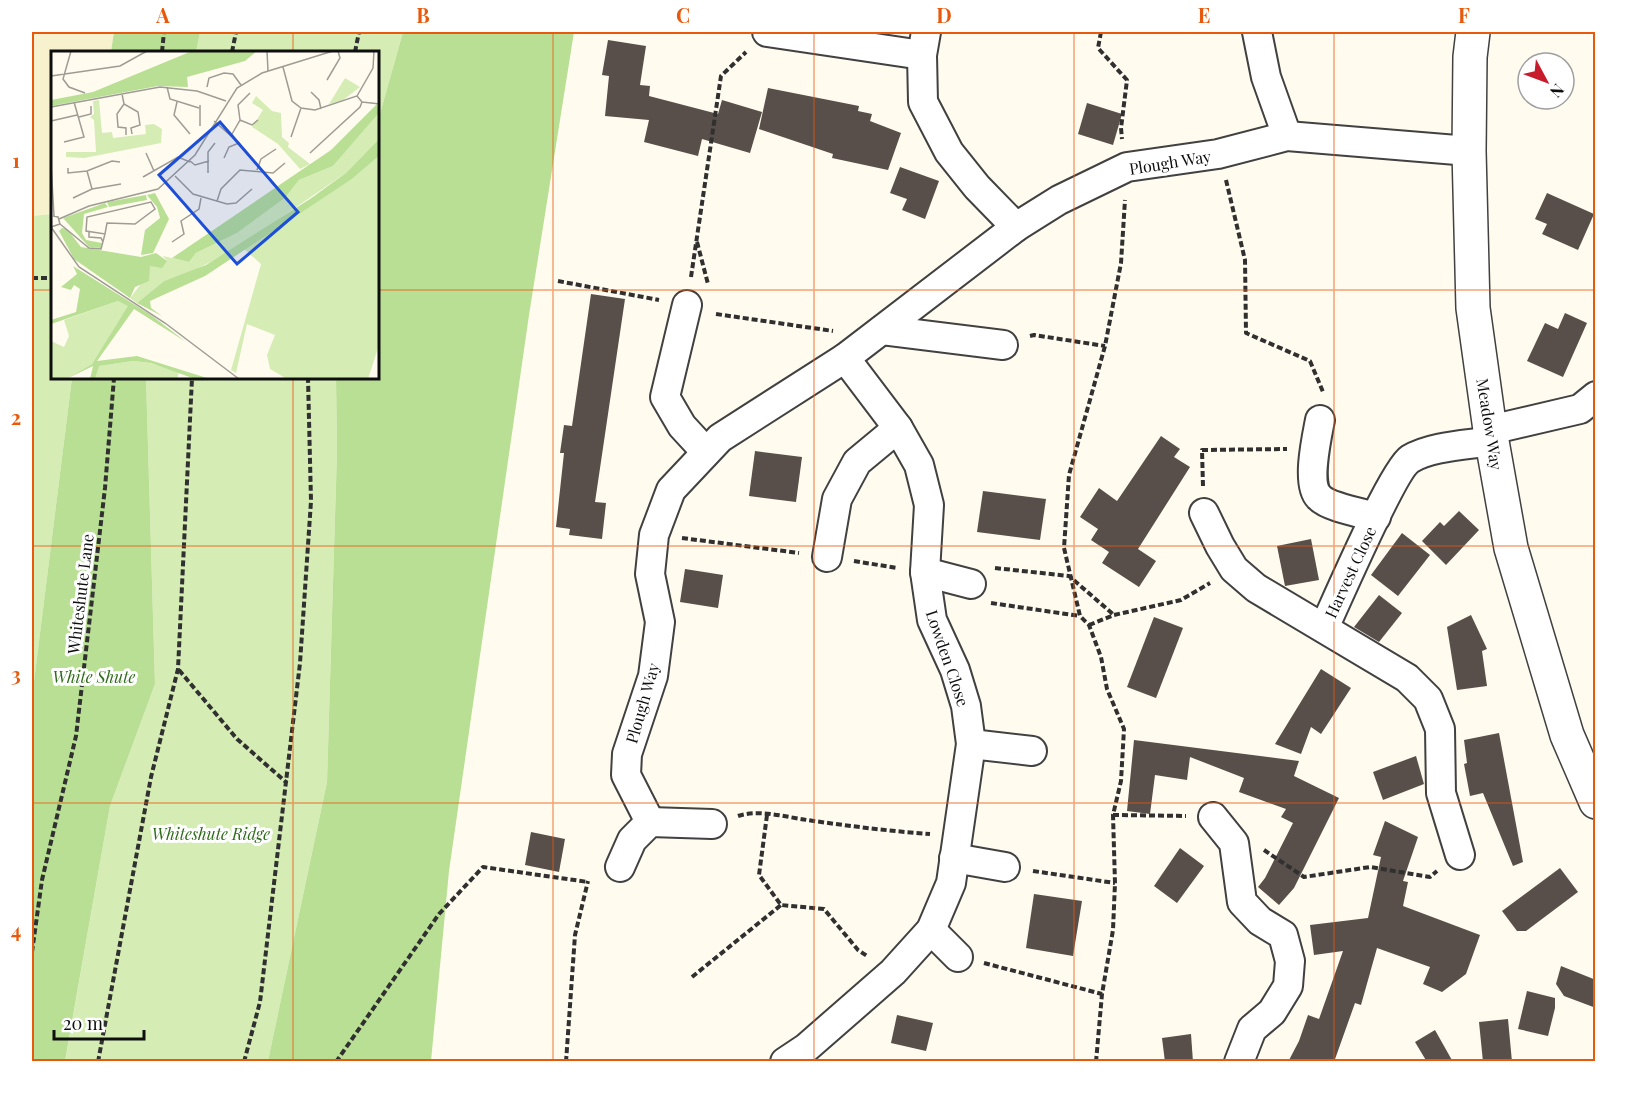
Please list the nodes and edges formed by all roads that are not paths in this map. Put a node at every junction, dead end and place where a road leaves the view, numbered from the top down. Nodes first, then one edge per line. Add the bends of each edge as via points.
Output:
1 (1257, 32) edge
2 (1473, 32) edge
3 (758, 37) edge
4 (924, 43) edge
5 (1287, 136) junction
6 (1469, 151) junction
7 (1016, 227) junction
8 (703, 300) road end
9 (882, 330) junction
10 (1003, 345) road end
11 (845, 358) junction
12 (1596, 396) edge
13 (1320, 420) road end
14 (898, 428) junction
15 (1491, 435) junction
16 (706, 452) junction
17 (1204, 513) road end
18 (1376, 517) junction
19 (827, 557) road end
20 (925, 572) junction
21 (971, 583) road end
22 (1324, 628) junction
23 (970, 744) junction
24 (1032, 751) dead end
25 (1596, 802) edge
26 (1213, 817) road end
27 (650, 822) junction
28 (712, 824) road end
29 (956, 847) junction
30 (1460, 855) road end
31 (620, 867) road end
32 (1005, 867) road end
33 (931, 930) junction
34 (958, 957) road end
35 (803, 1057) edge
36 (1239, 1062) edge

1 - 5 street via 1266,77
2 - 6 street, Meadow Way
3 - 4 street
4 - 7 street via 922,102 949,152
5 - 6 street, Plough Way
5 - 7 street, Plough Way via 1218,154 1126,167 1059,200
6 - 15 street, Meadow Way via 1473,308
7 - 9 street, Plough Way
8 - 16 street via 665,397 682,426
9 - 10 street
9 - 11 street, Plough Way
11 - 14 street, Lowden Close
11 - 16 street, Plough Way via 720,438
12 - 15 street, Harvest Close via 1580,409
13 - 18 street, Harvest Close via 1314,449 1314,487 1318,497
14 - 19 street via 857,462 837,499
14 - 20 street, Lowden Close via 919,465 930,505
15 - 18 street, Harvest Close via 1408,460
15 - 25 street, Meadow Way via 1510,548 1567,735
16 - 27 street, Plough Way via 671,490 654,535 650,574 660,622 652,676 627,754 626,775
17 - 22 street, Harvest Close via 1234,569 1256,588
18 - 22 street, Harvest Close
20 - 21 street
20 - 23 street, Lowden Close via 932,620 956,670 966,706
22 - 30 street, Harvest Close via 1407,678 1428,699 1440,729 1441,793
23 - 24 street
23 - 29 street, Lowden Close
26 - 36 street via 1234,843 1242,902 1260,921 1283,935 1290,961 1288,986 1272,1012 1252,1029
27 - 28 street
27 - 31 street via 632,840
29 - 32 street
29 - 33 street, Lowden Close via 951,883
33 - 34 street
33 - 35 street, Lowden Close via 893,972

